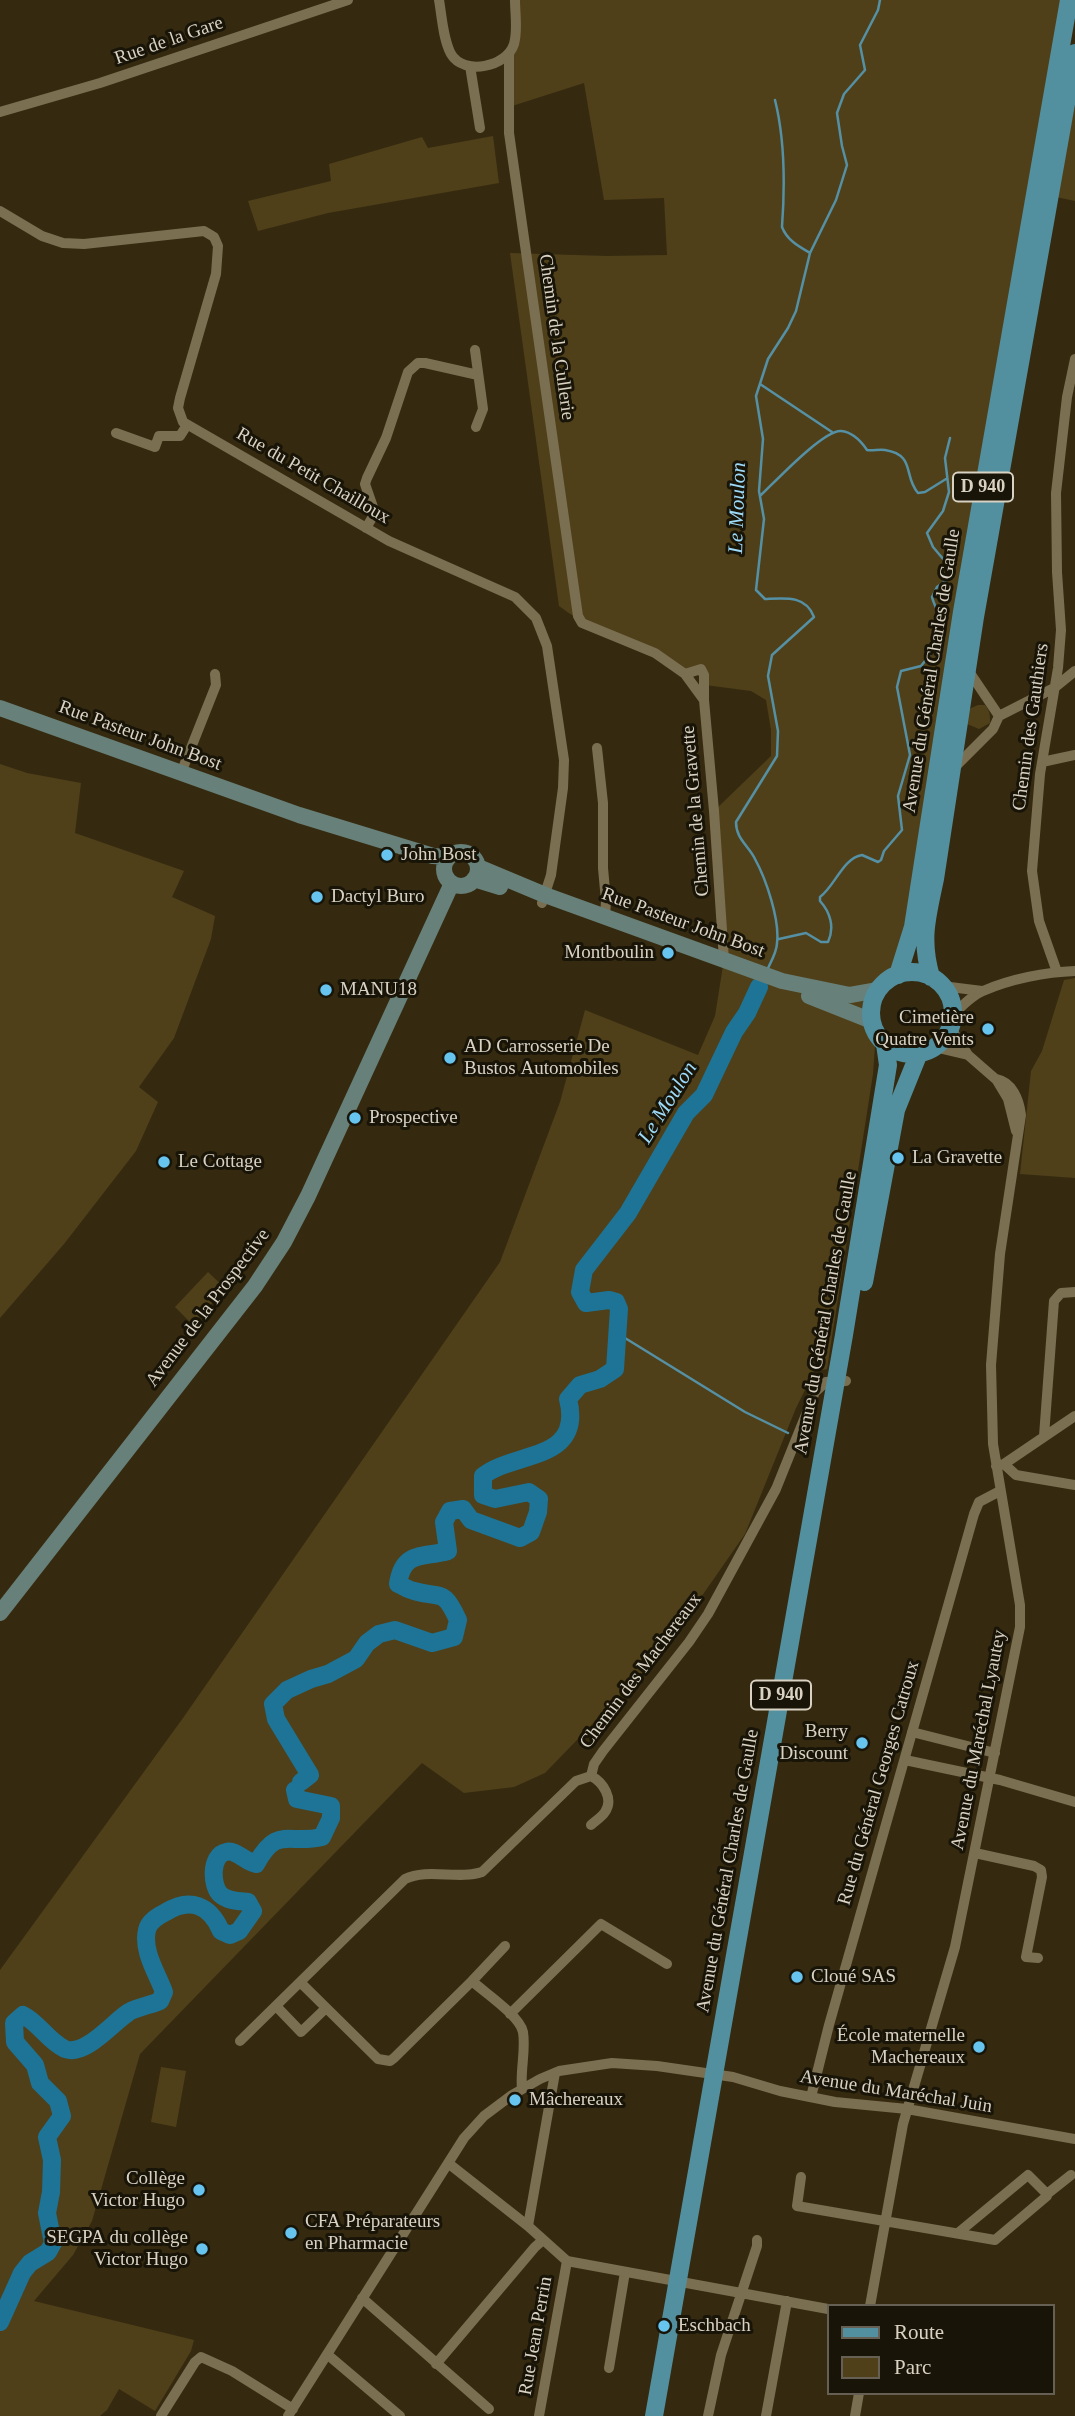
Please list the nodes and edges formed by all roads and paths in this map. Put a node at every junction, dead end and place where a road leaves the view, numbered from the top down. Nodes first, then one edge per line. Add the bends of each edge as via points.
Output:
1 (348, 0) edge
2 (439, 0) edge
3 (514, 0) edge
4 (1069, 0) edge
5 (509, 54) junction
6 (1075, 54) edge
7 (470, 66) junction
8 (0, 112) edge
9 (480, 128) dead end
10 (0, 211) edge
11 (475, 350) dead end
12 (1075, 359) edge
13 (478, 375) junction
14 (187, 425) junction
15 (476, 427) dead end
16 (116, 433) dead end
17 (366, 528) junction
18 (582, 623) joint
19 (968, 670) junction
20 (1075, 671) edge
21 (215, 674) dead end
22 (1054, 688) junction
23 (0, 708) edge
24 (999, 716) junction
25 (597, 748) dead end
26 (1075, 755) edge
27 (1042, 762) junction
28 (953, 770) junction
29 (181, 773) junction
30 (448, 870) junction
31 (476, 873) junction
32 (544, 899) junction
33 (605, 916) junction
34 (723, 960) junction
35 (1075, 971) edge
36 (1057, 972) junction
37 (751, 974) junction
38 (898, 975) junction
39 (937, 982) junction
40 (781, 984) junction
41 (878, 990) junction
42 (982, 991) junction
43 (872, 1021) junction
44 (951, 1021) junction
45 (885, 1044) junction
46 (926, 1050) junction
47 (968, 1055) junction
48 (996, 1079) junction
49 (1016, 1131) junction
50 (1075, 1292) edge
51 (841, 1381) junction
52 (1075, 1416) edge
53 (1044, 1436) junction
54 (1000, 1465) junction
55 (1075, 1485) edge
56 (1000, 1491) junction
57 (0, 1613) edge
58 (912, 1732) junction
59 (995, 1753) junction
60 (905, 1760) junction
61 (591, 1776) junction
62 (990, 1779) junction
63 (1075, 1802) edge
64 (591, 1825) dead end
65 (975, 1853) junction
66 (505, 1946) dead end
67 (1038, 1958) dead end
68 (667, 1964) dead end
69 (472, 1981) junction
70 (301, 1983) junction
71 (276, 2006) junction
72 (325, 2008) junction
73 (510, 2014) junction
74 (240, 2041) dead end
75 (555, 2073) junction
76 (718, 2076) junction
77 (522, 2089) junction
78 (811, 2097) junction
79 (907, 2109) junction
80 (1075, 2139) edge
81 (448, 2163) junction
82 (1071, 2175) dead end
83 (801, 2177) dead end
84 (1047, 2194) junction
85 (886, 2221) junction
86 (528, 2226) junction
87 (958, 2234) junction
88 (543, 2240) junction
89 (757, 2240) dead end
90 (567, 2261) junction
91 (625, 2272) junction
92 (682, 2282) junction
93 (741, 2294) junction
94 (362, 2298) junction
95 (787, 2301) junction
96 (870, 2304) edge
97 (827, 2309) edge
98 (328, 2355) junction
99 (436, 2364) junction
100 (609, 2368) dead end
101 (859, 2395) edge
102 (489, 2409) dead end
103 (291, 2413) edge
104 (161, 2416) edge
105 (400, 2416) edge
106 (539, 2416) edge
107 (654, 2416) edge
108 (661, 2416) edge
109 (708, 2416) edge
110 (766, 2416) edge
111 (855, 2416) edge

1 - 8 street, Rue de la Gare
2 - 7 street via 450,52 461,64
3 - 5 street, Chemin de la Cullerie via 516,33
4 - 38 main road, Avenue du Général Charles de Gaulle / D 940 via 962,612 913,927
5 - 7 street via 494,63
5 - 18 street, Chemin de la Cullerie via 509,133
6 - 19 main road, Avenue du Général Charles de Gaulle / D 940
7 - 9 street
10 - 14 street via 63,243 204,231 214,237 218,246 216,274 178,408
11 - 13 street
12 - 22 street, Chemin des Gauthiers via 1056,493 1061,630
13 - 15 street via 483,409
13 - 17 street via 425,363 408,372 386,438 366,478 375,513
14 - 16 street via 180,436 159,436 155,447
14 - 17 street, Rue du Petit Chailloux
17 - 32 street, Rue du Petit Chailloux via 515,597 542,630 564,760 557,839
18 - 34 street, Chemin de la Gravette via 655,653 685,674 704,700
19 - 24 street
19 - 28 main road, Avenue du Général Charles de Gaulle / D 940
20 - 22 street
21 - 29 street via 216,685
22 - 24 street
22 - 27 street, Chemin des Gauthiers
23 - 29 main road, Rue Pasteur John Bost
24 - 28 street via 993,730
25 - 33 street
26 - 27 street
27 - 36 street, Chemin des Gauthiers via 1032,871 1039,921
28 - 39 main road, Avenue du Général Charles de Gaulle / D 940 via 926,921 924,953
29 - 30 main road, Rue Pasteur John Bost
30 - 31 main road via 462,886
30 - 31 main road via 458,852 469,853 477,862
30 - 57 main road, Avenue de la Prospective via 346,1119 284,1242 255,1286
31 - 32 main road, Rue Pasteur John Bost
32 - 33 main road, Rue Pasteur John Bost
32 - 37 main road, Rue Pasteur John Bost
33 - 34 main road, Rue Pasteur John Bost
34 - 37 main road, Rue Pasteur John Bost
35 - 36 street
36 - 42 street
37 - 40 main road, Rue Pasteur John Bost
38 - 39 main road via 909,972
38 - 41 main road
39 - 42 street
39 - 44 main road, Avenue du Général Charles de Gaulle via 952,1005
40 - 41 main road, Rue Pasteur John Bost via 850,995
40 - 43 main road, Rue Pasteur John Bost
41 - 43 main road
42 - 44 street
43 - 45 main road, Avenue du Général Charles de Gaulle
44 - 46 main road, Avenue du Général Charles de Gaulle via 946,1035
44 - 47 street, Avenue du Maréchal Lyautey
45 - 46 main road via 901,1052
45 - 51 main road, Avenue du Général Charles de Gaulle / D 940 via 886,1075
46 - 47 street, Avenue du Maréchal Lyautey
46 - 51 main road, Avenue du Général Charles de Gaulle / D 940 via 896,1110
47 - 48 street, Avenue du Maréchal Lyautey
48 - 49 street, Avenue du Maréchal Lyautey via 1008,1099
48 - 49 street, Avenue du Maréchal Lyautey via 1009,1093 1017,1092 1021,1115
49 - 54 street, Avenue du Maréchal Lyautey via 993,1320 991,1423
50 - 53 street via 1061,1293 1054,1301
51 - 61 street, Chemin des Machereaux via 820,1385 815,1392 776,1489 708,1614 603,1751
51 - 76 main road, Avenue du Général Charles de Gaulle / D 940
52 - 53 street
53 - 54 street
54 - 55 street via 1017,1475
54 - 56 street, Avenue du Maréchal Lyautey
56 - 58 street, Rue du Général Georges Catroux via 979,1503 974,1514
56 - 59 street, Avenue du Maréchal Lyautey via 1020,1627
58 - 59 street
58 - 60 street, Rue du Général Georges Catroux
59 - 62 street, Avenue du Maréchal Lyautey
60 - 62 street
60 - 78 street, Rue du Général Georges Catroux
61 - 64 street via 603,1786 608,1803
61 - 70 street via 576,1780 482,1872 405,1879
62 - 63 street
62 - 65 street, Avenue du Maréchal Lyautey
65 - 67 street via 1041,1870 1026,1957
65 - 79 street, Avenue du Maréchal Lyautey via 955,1947
66 - 69 street
68 - 73 street via 601,1924
69 - 72 street via 390,2060 378,2059
69 - 73 street
70 - 71 street
70 - 72 street
71 - 72 street via 301,2032
71 - 74 street
73 - 77 street via 523,2030
75 - 76 street, Avenue du Maréchal Juin via 631,2063
75 - 77 street, Avenue du Maréchal Juin
75 - 86 street
76 - 78 street, Avenue du Maréchal Juin
76 - 92 main road, Avenue du Général Charles de Gaulle / D 940
77 - 81 street, Avenue du Maréchal Juin via 484,2116
78 - 79 street, Avenue du Maréchal Juin
79 - 80 street, Avenue du Maréchal Juin
79 - 85 street, Avenue du Maréchal Lyautey
81 - 86 street
81 - 94 street, Avenue du Maréchal Juin
82 - 84 street
83 - 85 street via 797,2207
84 - 87 street via 995,2240
84 - 87 street via 1028,2175
85 - 87 street
85 - 96 street, Avenue du Maréchal Lyautey
86 - 88 street
88 - 90 street
88 - 99 street
89 - 93 street
90 - 91 street
90 - 106 street, Rue Jean Perrin
91 - 92 street
91 - 100 street
92 - 93 street
92 - 107 main road, Avenue du Général Charles de Gaulle / D 940
92 - 108 main road, Avenue du Général Charles de Gaulle / D 940
93 - 95 street
93 - 109 street
94 - 98 street, Avenue du Maréchal Juin
94 - 99 street
95 - 97 street
95 - 110 street
98 - 103 street, Avenue du Maréchal Juin
98 - 105 street
99 - 102 street
101 - 111 street
103 - 104 street via 232,2371 201,2357

